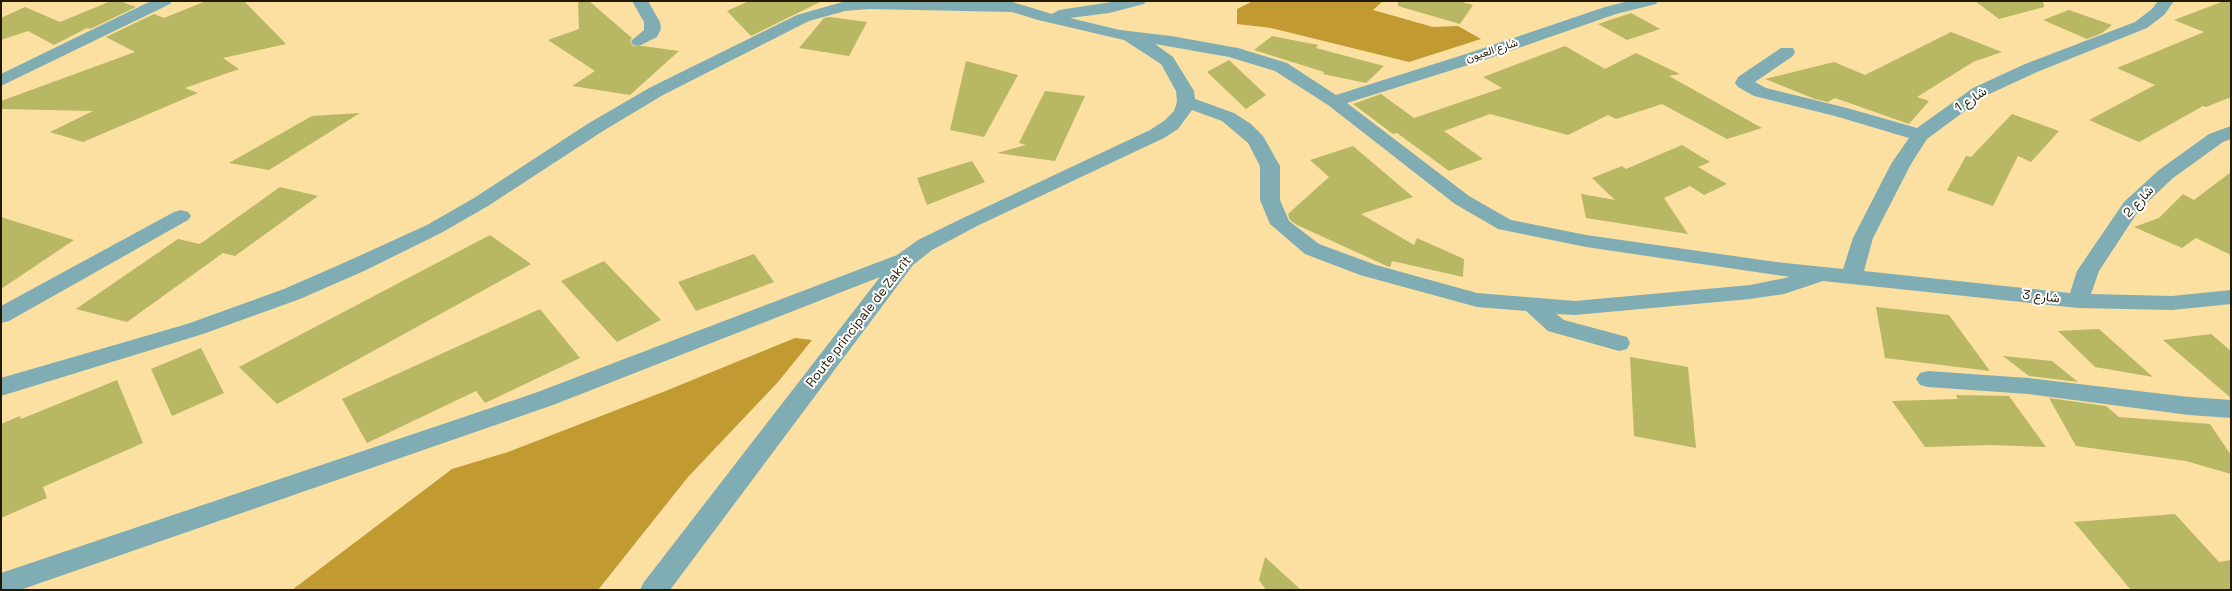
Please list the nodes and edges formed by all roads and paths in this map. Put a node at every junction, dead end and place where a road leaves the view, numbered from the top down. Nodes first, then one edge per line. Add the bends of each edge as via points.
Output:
1 (164, 1) edge
2 (640, 1) edge
3 (993, 1) edge
4 (1138, 1) edge
5 (1650, 1) edge
6 (2166, 1) edge
7 (1016, 9) junction
8 (1044, 17) junction
9 (1120, 35) junction
10 (639, 41) dead end
11 (1788, 52) dead end
12 (1, 81) edge
13 (1186, 102) junction
14 (1334, 102) junction
15 (2231, 132) edge
16 (1920, 135) junction
17 (180, 216) dead end
18 (905, 260) junction
19 (1821, 274) junction
20 (1851, 278) junction
21 (2231, 297) edge
22 (2078, 301) junction
23 (1532, 305) junction
24 (1, 316) edge
25 (1619, 343) dead end
26 (1928, 379) dead end
27 (1, 387) edge
28 (2231, 409) edge
29 (1, 585) edge
30 (654, 590) edge

1 - 12 street
2 - 10 street via 652,22 653,29
3 - 7 street
4 - 8 street via 1109,8
5 - 14 street, شارع العيون via 1611,10
6 - 16 street, شارع 1 via 2158,12 2141,25 2031,68 1979,92
7 - 8 street
7 - 27 street via 869,4 844,6 802,18 657,91 596,126 481,202 434,229 356,266 292,294 195,329
8 - 9 street
9 - 13 street via 1148,47 1167,62 1185,91
9 - 14 street, شارع 3 via 1171,40 1256,58 1281,67
11 - 16 street via 1744,83 1760,92
13 - 18 street, Route principale de Zakrît via 1182,113 1175,121 1157,134 925,245
13 - 23 street via 1228,117 1256,140 1270,166 1270,200 1280,224 1312,249 1368,270 1477,300
14 - 19 street, شارع 3 via 1427,175 1462,200 1505,225 1586,241
15 - 22 street, شارع 2 via 2216,138 2166,174 2132,206 2088,271
16 - 20 street, شارع 1 via 1901,164 1863,238
17 - 24 street
18 - 29 street via 544,399
18 - 30 street, Route principale de Zakrît
19 - 20 street, شارع 3
19 - 23 street via 1784,287 1750,292 1575,308
20 - 22 street, شارع 3
21 - 22 street, شارع 3 via 2172,303
23 - 25 street via 1556,326
26 - 28 street via 2028,386

